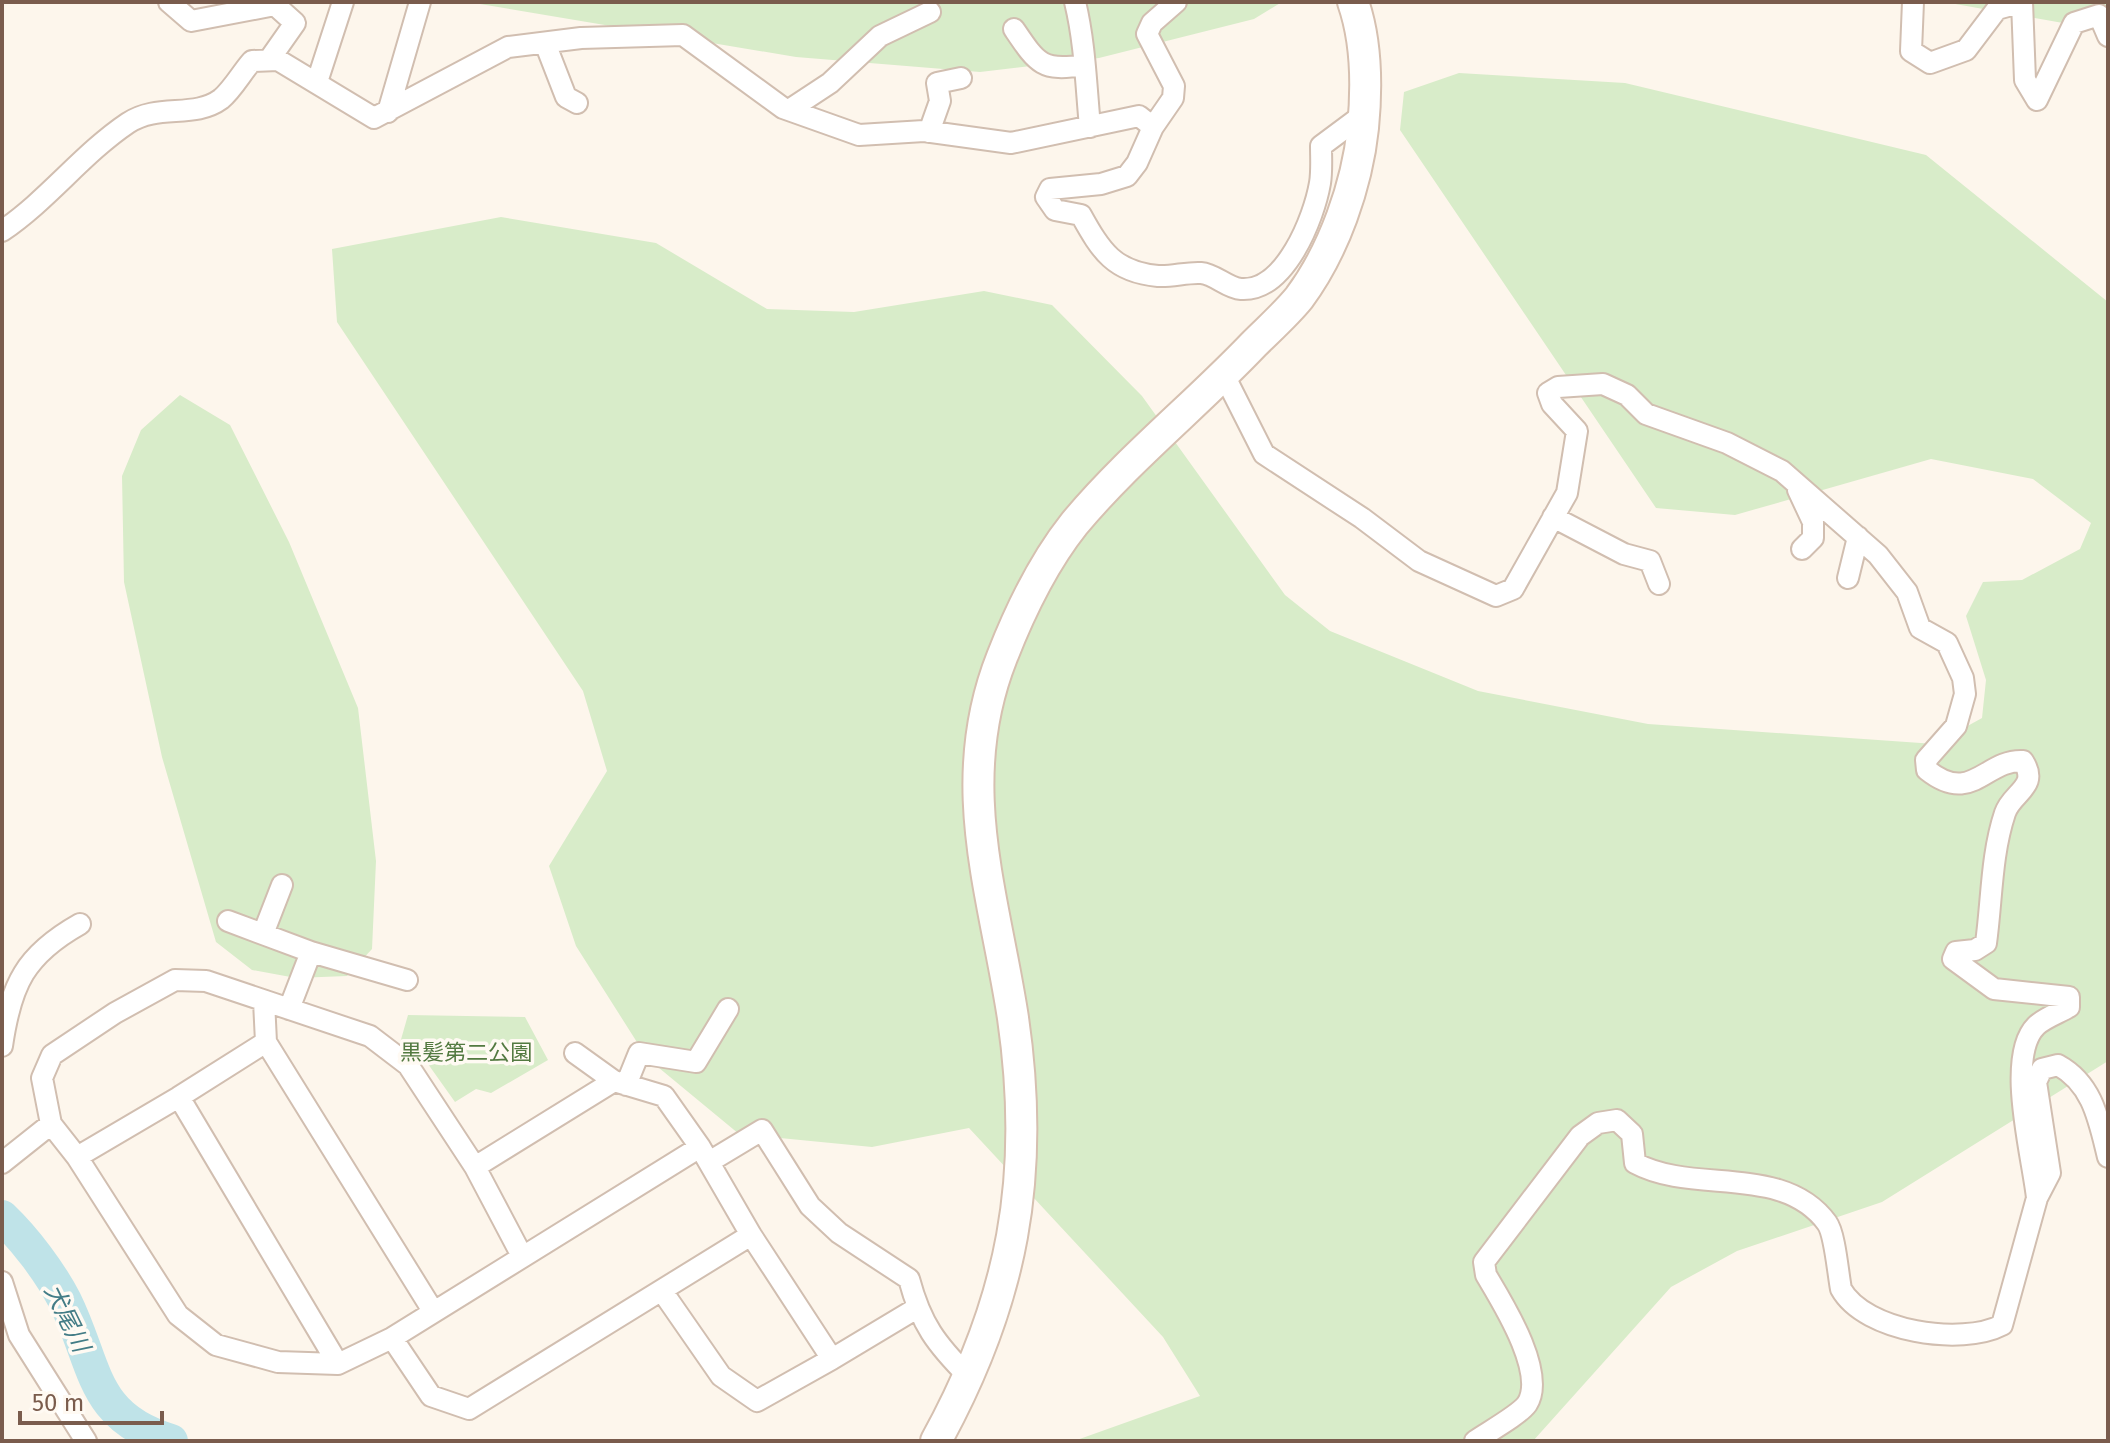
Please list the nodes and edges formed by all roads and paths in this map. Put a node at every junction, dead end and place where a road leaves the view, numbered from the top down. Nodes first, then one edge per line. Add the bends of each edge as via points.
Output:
1 (169, 2) edge
2 (343, 2) edge
3 (420, 2) edge
4 (1075, 2) edge
5 (1176, 2) edge
6 (1353, 2) edge
7 (1913, 2) edge
8 (930, 12) dead end
9 (205, 18) junction
10 (1014, 29) dead end
11 (2108, 36) edge
12 (192, 38) dead end
13 (545, 43) junction
14 (269, 60) junction
15 (1083, 65) junction
16 (961, 78) dead end
17 (317, 82) junction
18 (577, 103) dead end
19 (789, 110) junction
20 (388, 112) junction
21 (1364, 114) junction
22 (1090, 127) junction
23 (1153, 127) junction
24 (929, 132) junction
25 (2, 231) edge
26 (1224, 375) junction
27 (1794, 482) junction
28 (1553, 517) junction
29 (1858, 537) junction
30 (1802, 549) dead end
31 (1848, 578) dead end
32 (1659, 584) dead end
33 (282, 885) dead end
34 (228, 921) dead end
35 (80, 924) dead end
36 (263, 934) junction
37 (311, 952) junction
38 (407, 980) dead end
39 (264, 1001) junction
40 (289, 1009) junction
41 (728, 1009) dead end
42 (266, 1042) junction
43 (2, 1046) edge
44 (575, 1053) dead end
45 (620, 1083) junction
46 (179, 1097) junction
47 (51, 1124) junction
48 (704, 1154) junction
49 (77, 1157) junction
50 (2108, 1157) edge
51 (2, 1163) edge
52 (475, 1167) junction
53 (2037, 1198) junction
54 (751, 1235) junction
55 (522, 1256) junction
56 (2, 1282) edge
57 (662, 1291) junction
58 (917, 1308) junction
59 (433, 1311) junction
60 (392, 1338) junction
61 (832, 1359) junction
62 (338, 1364) junction
63 (969, 1377) junction
64 (86, 1441) edge
65 (936, 1441) edge
66 (1475, 1441) edge

1 - 9 street via 191,21
2 - 17 street
3 - 20 street
4 - 15 street via 1084,39
5 - 23 street via 1147,34 1174,86 1173,98
6 - 21 street via 1367,88
7 - 11 street via 1911,51 1930,63 1966,50 1997,9 2022,2 2025,80 2037,100 2074,23 2099,15
8 - 19 street via 880,36 830,83
9 - 12 street
9 - 14 street via 275,5 295,23
10 - 15 street via 1046,67
13 - 18 street via 566,97
13 - 19 street via 683,35
13 - 20 street via 508,47
14 - 17 street
14 - 25 street via 252,61 221,99 198,109 149,112 127,124
15 - 22 street
16 - 24 street via 937,83 940,101
17 - 20 street via 374,118
19 - 24 street via 859,135
21 - 23 street via 1321,146 1320,182 1307,228 1288,262 1262,286 1239,289 1204,273 1158,276 1120,268 1098,246 1081,215 1055,210 1046,197 1050,189 1127,176
21 - 26 street via 1358,168 1342,220 1300,296
22 - 23 street via 1139,116
22 - 24 street via 1011,143
26 - 28 street via 1264,454 1419,561 1496,596 1513,589
26 - 63 street via 1073,526 1021,615 1000,660 988,706 979,767 980,849 1012,1016 1022,1098 1021,1173 1014,1239
27 - 28 street via 1727,443 1646,414 1627,395 1603,384 1558,387 1548,393 1552,404 1577,431 1567,493
27 - 29 street
27 - 30 street via 1813,522 1813,538
28 - 32 street via 1624,554 1650,561
29 - 31 street
29 - 53 street via 1907,592 1920,628 1947,643 1963,678 1965,694 1956,726 1926,760 1927,770 1941,782 1955,784 1977,782 2013,761 2023,761 2029,770 2028,785 2006,808 1996,844 1986,943 1956,952 1953,959 1994,989 2069,997 2069,1007 2036,1025 2028,1039 2020,1084
33 - 36 street
34 - 36 street
35 - 43 street via 52,940 23,969
36 - 37 street
37 - 38 street
37 - 40 street
39 - 40 street
39 - 42 street
39 - 47 street via 206,981 175,980 115,1013 52,1055 42,1078
40 - 52 street via 370,1036 408,1065
41 - 45 street via 696,1062 639,1053
42 - 46 street
42 - 59 street
44 - 45 street
45 - 48 street via 664,1096
45 - 52 street
46 - 49 street
46 - 62 street
47 - 49 street
47 - 51 street
48 - 54 street
48 - 55 street
48 - 58 street via 762,1130 810,1206 839,1233 909,1279
49 - 62 street via 178,1315 216,1345 278,1362
50 - 53 street via 2094,1100 2068,1070 2058,1065 2042,1069 2036,1082 2050,1173
52 - 55 street
53 - 66 street via 2002,1325 1984,1334 1932,1333 1877,1322 1846,1299 1829,1224 1799,1198 1758,1185 1649,1171 1635,1163 1632,1134 1617,1120 1598,1123 1580,1136 1484,1262 1527,1356 1533,1382 1527,1404
54 - 57 street
54 - 61 street
55 - 59 street
56 - 64 street via 19,1335
57 - 60 street via 469,1409 431,1396
57 - 61 street via 721,1376 757,1401
58 - 61 street
58 - 63 street via 935,1343
59 - 60 street
60 - 62 street
63 - 65 street

